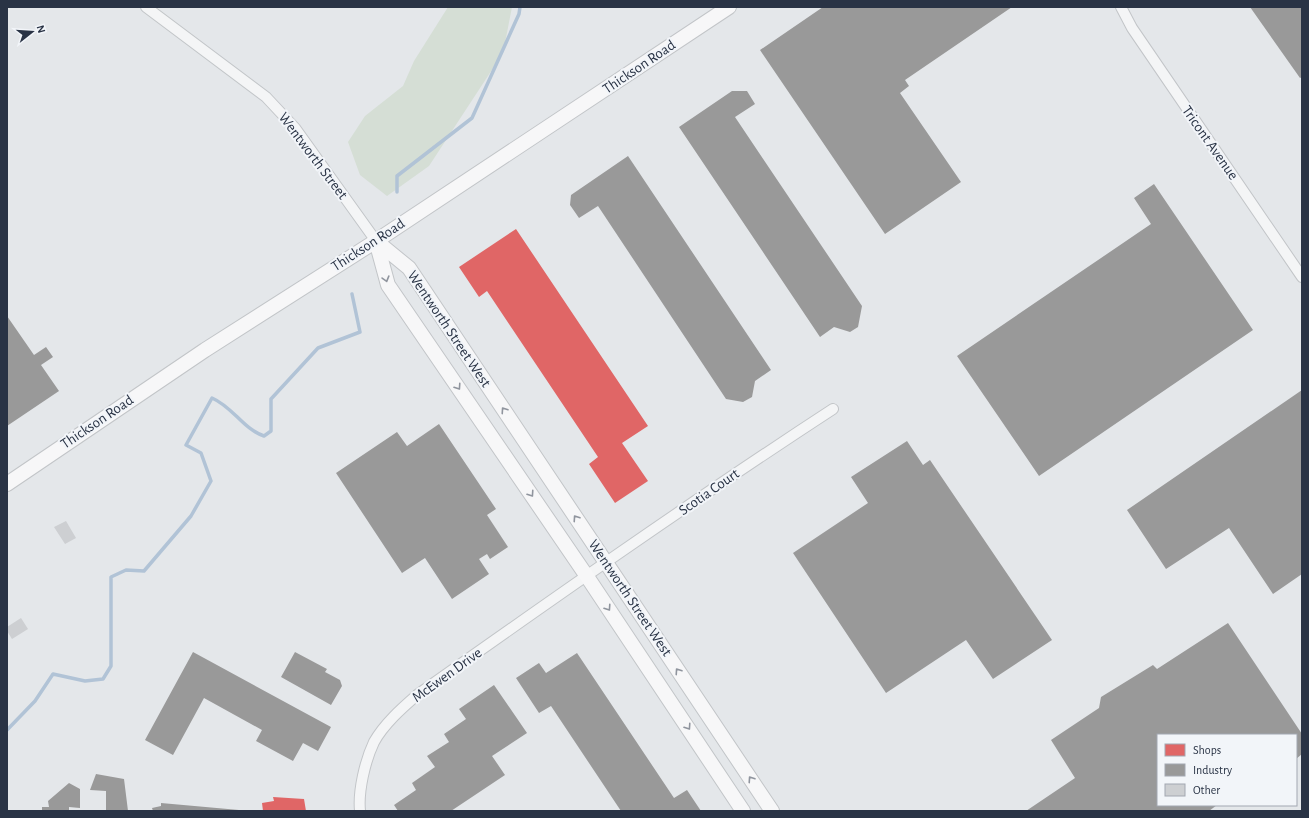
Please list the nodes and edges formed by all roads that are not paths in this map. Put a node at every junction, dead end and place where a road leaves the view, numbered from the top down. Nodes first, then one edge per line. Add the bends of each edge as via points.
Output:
1 (146, 7) edge
2 (729, 7) edge
3 (1121, 7) edge
4 (376, 241) junction
5 (1302, 277) edge
6 (833, 409) dead end
7 (7, 484) edge
8 (605, 562) junction
9 (586, 575) junction
10 (360, 811) edge
11 (743, 811) edge
12 (772, 811) edge

1 - 4 street, Wentworth Street via 266,97 295,128
2 - 4 main road, Thickson Road
3 - 5 street, Tricont Avenue via 1136,35
4 - 7 main road, Thickson Road via 205,350
8 -> 4 main road, Wentworth Street West via 409,268
4 -> 9 main road, Wentworth Street West via 388,285
6 - 8 street, Scotia Court
8 - 9 street, Scotia Court
12 -> 8 main road, Wentworth Street West
9 - 10 street, McEwen Drive via 417,695 396,714 374,742 361,781
9 -> 11 main road, Wentworth Street West

